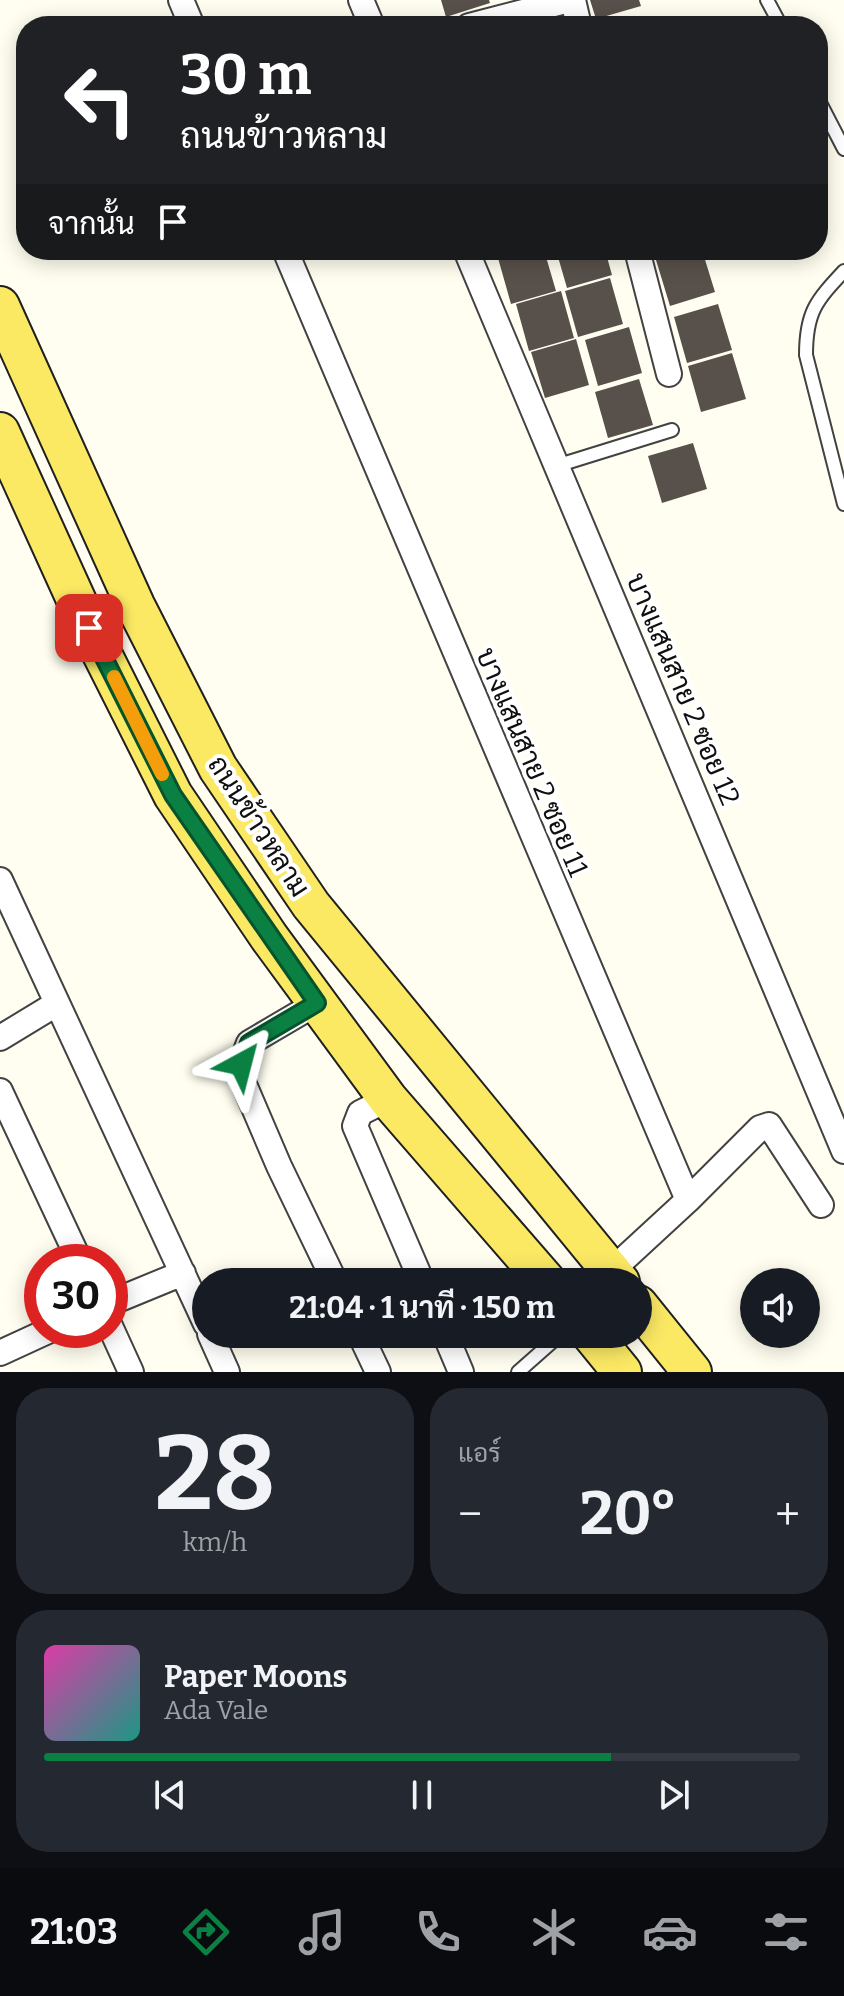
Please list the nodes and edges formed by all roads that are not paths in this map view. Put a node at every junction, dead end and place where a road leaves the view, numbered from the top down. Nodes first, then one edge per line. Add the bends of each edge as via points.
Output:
1 (572, 0) edge
2 (509, 16) edge
3 (828, 118) edge
4 (844, 149) edge
5 (289, 260) edge
6 (470, 260) edge
7 (640, 260) edge
8 (844, 271) edge
9 (0, 306) edge
10 (669, 374) dead end
11 (672, 430) dead end
12 (0, 432) edge
13 (556, 466) junction
14 (844, 504) edge
15 (0, 880) edge
16 (317, 1003) junction
17 (56, 1004) junction
18 (0, 1038) edge
19 (0, 1091) edge
20 (388, 1099) junction
21 (844, 1151) edge
22 (688, 1200) junction
23 (821, 1205) dead end
24 (72, 1244) edge
25 (328, 1268) edge
26 (416, 1268) edge
27 (535, 1268) edge
28 (609, 1268) edge
29 (624, 1268) edge
30 (183, 1273) junction
31 (192, 1293) edge
32 (128, 1296) edge
33 (652, 1322) edge
34 (24, 1342) edge
35 (120, 1348) edge
36 (216, 1348) edge
37 (367, 1348) edge
38 (451, 1348) edge
39 (545, 1348) edge
40 (602, 1348) edge
41 (0, 1353) edge
42 (131, 1372) edge
43 (227, 1372) edge
44 (378, 1372) edge
45 (461, 1372) edge
46 (518, 1372) edge
47 (622, 1372) edge
48 (692, 1372) edge

1 - 2 street
3 - 4 lane
5 - 22 street, บางแสนสาย 2 ซอย 11
6 - 13 street, บางแสนสาย 2 ซอย 12
7 - 10 street
8 - 14 lane via 817,300 806,329 806,355
9 - 28 main road, ถนนข้าวหลาม via 135,605 218,768 311,905
11 - 13 lane
12 - 16 main road, ถนนข้าวหลาม via 173,795
13 - 21 street, บางแสนสาย 2 ซอย 12
15 - 17 street
16 - 20 main road, ถนนข้าวหลาม
16 - 25 street via 249,1043 241,1064 243,1082
17 - 18 street
17 - 30 street
19 - 24 street
20 - 26 street via 360,1113 355,1126
20 - 27 main road, ถนนข้าวหลาม
22 - 23 street via 769,1125
22 - 29 street
30 - 31 street
30 - 32 street
33 - 48 main road
34 - 41 street
35 - 42 street
36 - 43 street
37 - 44 street
38 - 45 street
39 - 46 lane
40 - 47 main road

